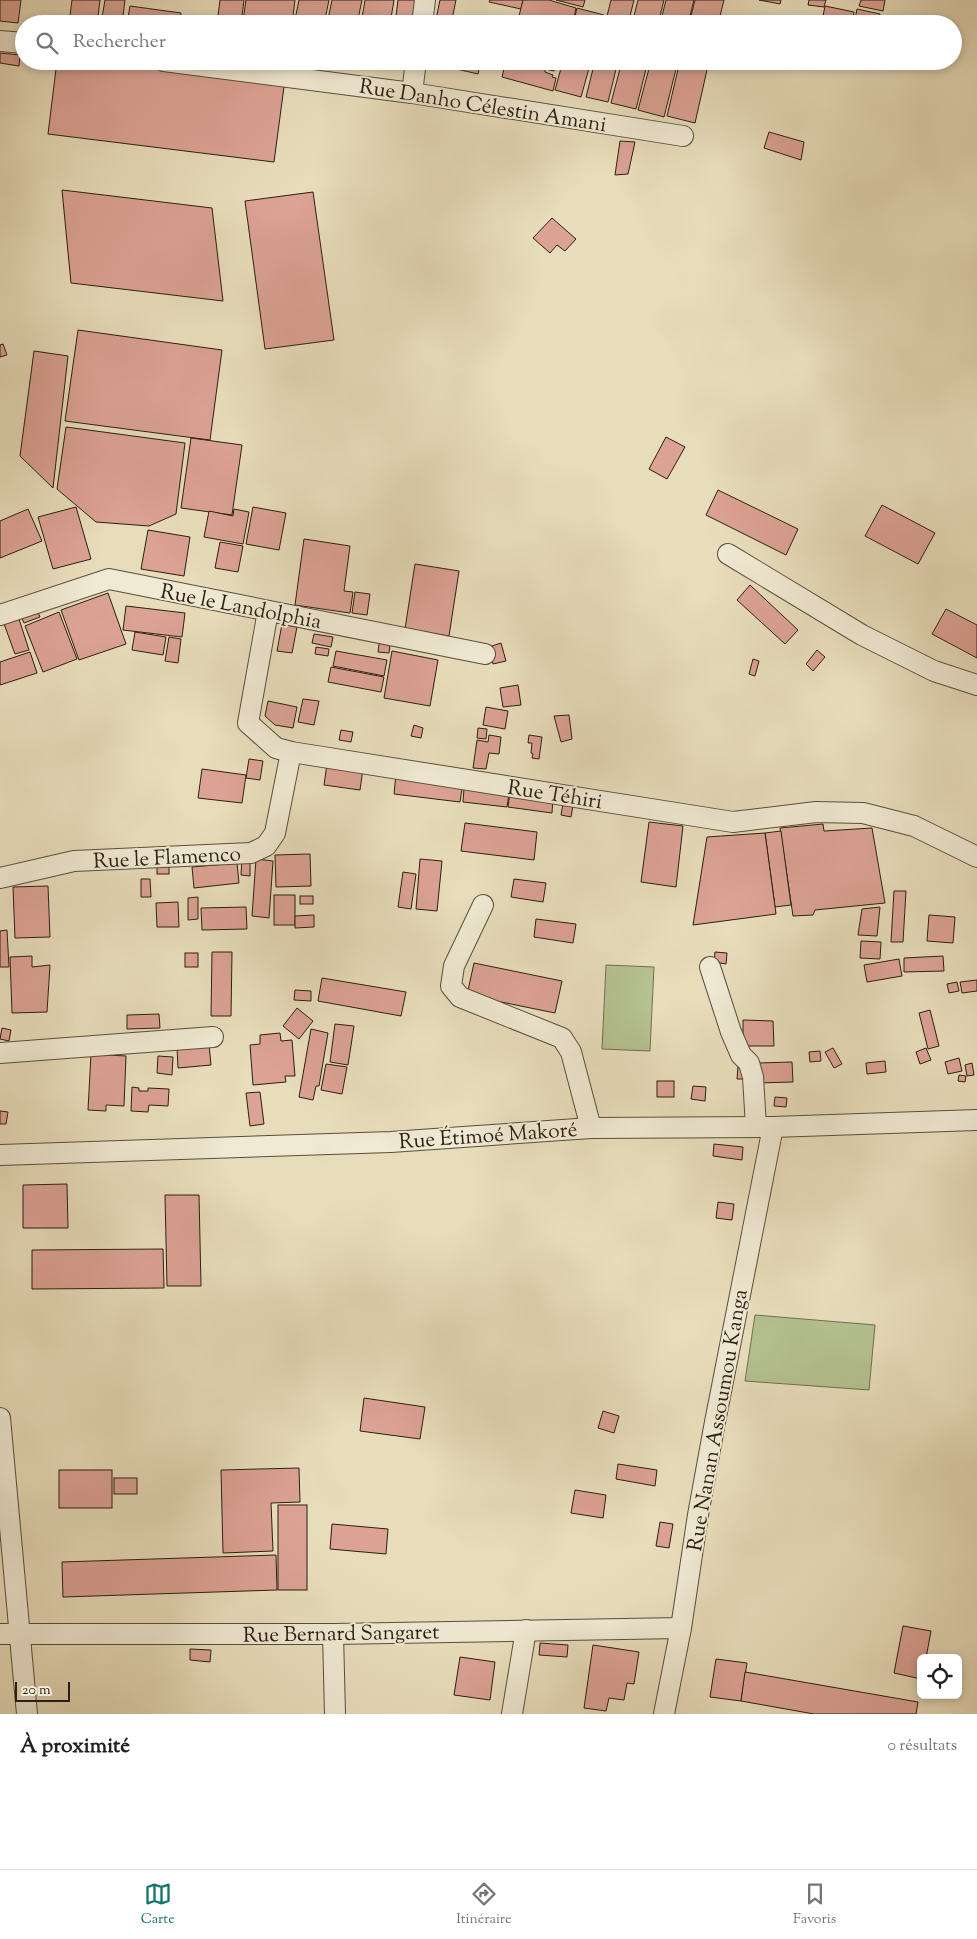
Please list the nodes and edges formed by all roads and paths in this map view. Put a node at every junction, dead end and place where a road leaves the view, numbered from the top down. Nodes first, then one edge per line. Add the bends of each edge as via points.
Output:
1 (425, 0) edge
2 (423, 15) edge
3 (0, 41) edge
4 (15, 42) edge
5 (234, 70) edge
6 (415, 70) edge
7 (412, 93) junction
8 (683, 136) dead end
9 (728, 554) dead end
10 (268, 611) junction
11 (0, 615) edge
12 (485, 654) dead end
13 (977, 685) edge
14 (291, 752) junction
15 (977, 857) edge
16 (0, 878) edge
17 (483, 905) dead end
18 (710, 967) dead end
19 (213, 1037) dead end
20 (0, 1053) edge
21 (977, 1120) edge
22 (765, 1127) junction
23 (591, 1128) junction
24 (0, 1155) edge
25 (0, 1418) edge
26 (681, 1628) junction
27 (526, 1630) junction
28 (9, 1634) edge
29 (333, 1634) junction
30 (27, 1714) edge
31 (335, 1714) edge
32 (512, 1714) edge
33 (664, 1714) edge

1 - 2 street
3 - 4 street
5 - 7 street, Rue Danho Célestin Amani
6 - 7 street
7 - 8 street, Rue Danho Célestin Amani
9 - 13 street via 862,635 934,671
10 - 11 street, Rue le Landolphia via 109,579
10 - 12 street, Rue le Landolphia
10 - 14 street, Rue Téhiri via 248,723 276,748
14 - 15 street, Rue Téhiri via 733,822 816,812 863,814 914,826
14 - 16 street, Rue le Flamenco via 275,833 266,846 251,853 74,861
17 - 23 street via 454,966 451,986 460,997 562,1038 571,1052
18 - 22 street, Rue Nanan Assoumou Kanga via 731,1032 741,1055 750,1064
19 - 20 street
21 - 22 street, Rue Étimoé Makoré
22 - 23 street, Rue Étimoé Makoré
22 - 26 street, Rue Nanan Assoumou Kanga
23 - 24 street, Rue Étimoé Makoré via 391,1142
25 - 28 street
26 - 27 street, Rue Bernard Sangaret
26 - 33 street, Rue Nanan Assoumou Kanga
27 - 29 street, Rue Bernard Sangaret
27 - 32 street
28 - 29 street, Rue Bernard Sangaret
28 - 30 street
29 - 31 street

